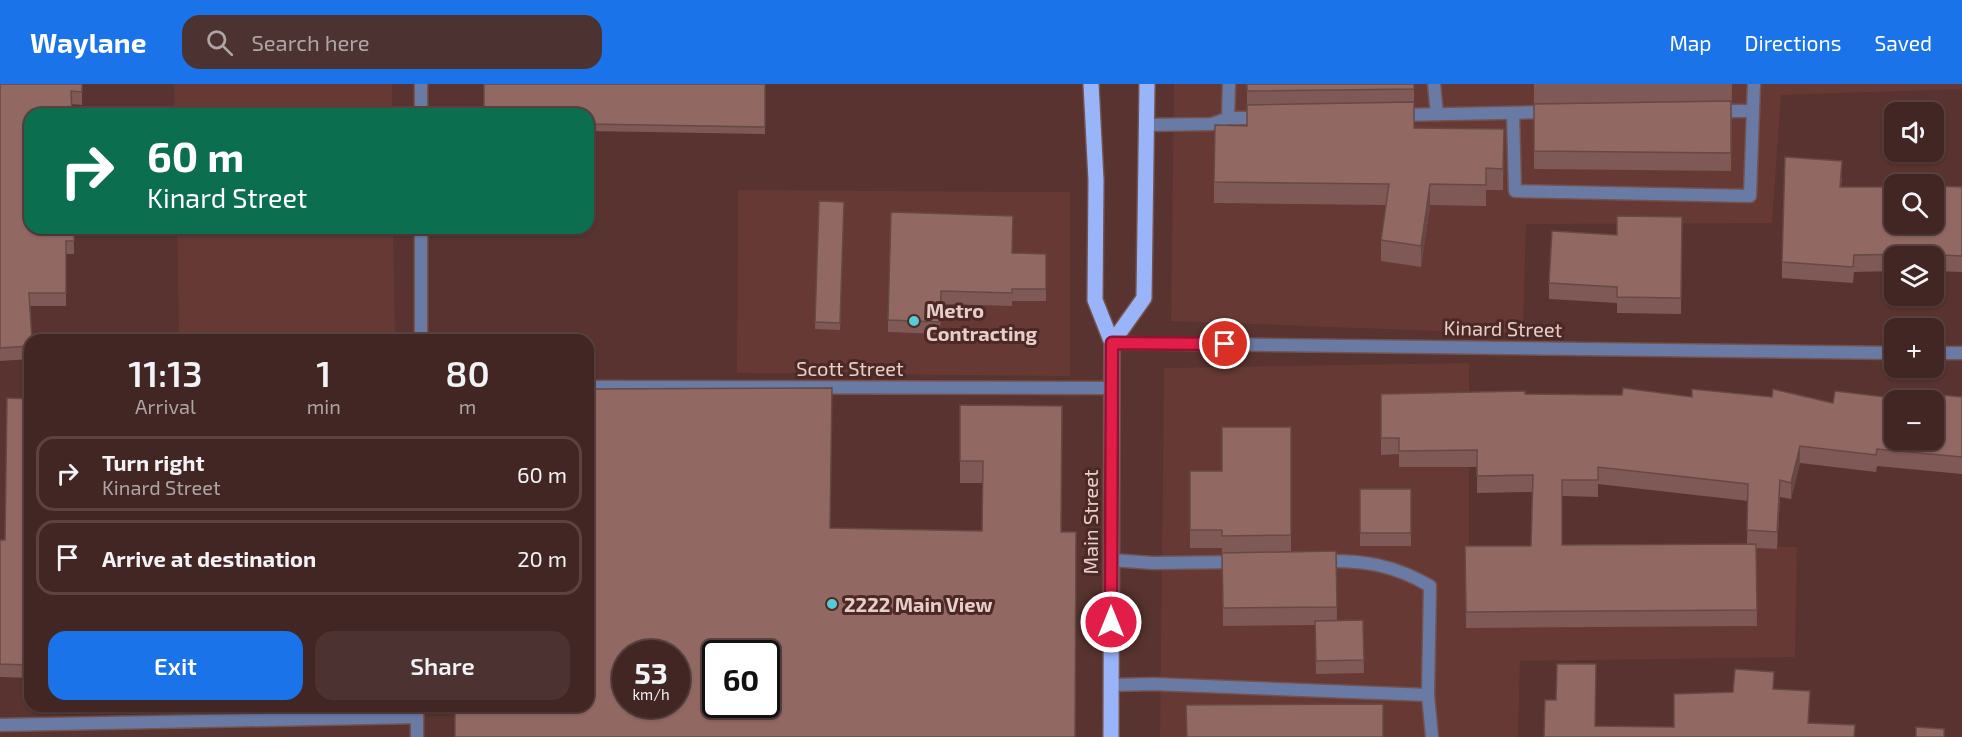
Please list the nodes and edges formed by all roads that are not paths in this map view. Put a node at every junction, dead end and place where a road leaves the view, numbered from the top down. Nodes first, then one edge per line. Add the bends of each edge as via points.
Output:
1 (421, 84) edge
2 (1091, 84) edge
3 (1147, 84) edge
4 (1229, 84) edge
5 (1434, 84) edge
6 (1754, 84) edge
7 (421, 108) edge
8 (1707, 111) edge
9 (1753, 111) junction
10 (1558, 112) edge
11 (1513, 113) junction
12 (1437, 114) junction
13 (1390, 115) edge
14 (1275, 117) edge
15 (1228, 118) junction
16 (1146, 125) junction
17 (421, 234) edge
18 (421, 334) edge
19 (1112, 343) junction
20 (1884, 353) edge
21 (1944, 353) edge
22 (1962, 354) edge
23 (594, 387) edge
24 (1111, 388) junction
25 (1112, 560) junction
26 (1312, 561) edge
27 (1255, 562) edge
28 (1111, 685) junction
29 (1428, 695) junction
30 (417, 712) edge
31 (0, 725) edge
32 (417, 737) edge
33 (1111, 737) edge
34 (1432, 737) edge

1 - 7 street
2 - 19 main road, Main Street via 1096,180 1095,300
3 - 16 main road
4 - 15 street
5 - 12 street
6 - 9 street
8 - 9 street
9 - 11 street via 1750,196 1515,191
10 - 11 street
11 - 12 street
12 - 13 street
14 - 15 street
15 - 16 street via 1212,124
16 - 19 main road via 1144,298
17 - 18 street
19 - 20 street, Kinard Street
19 - 24 main road, Main Street
21 - 22 street
23 - 24 street, Scott Street
24 - 25 main road, Main Street
25 - 27 street via 1153,564
25 - 28 main road, Main Street
26 - 29 street via 1358,560 1405,571 1430,586
28 - 29 street
28 - 33 main road, Main Street
29 - 34 street
30 - 31 street
30 - 32 street

